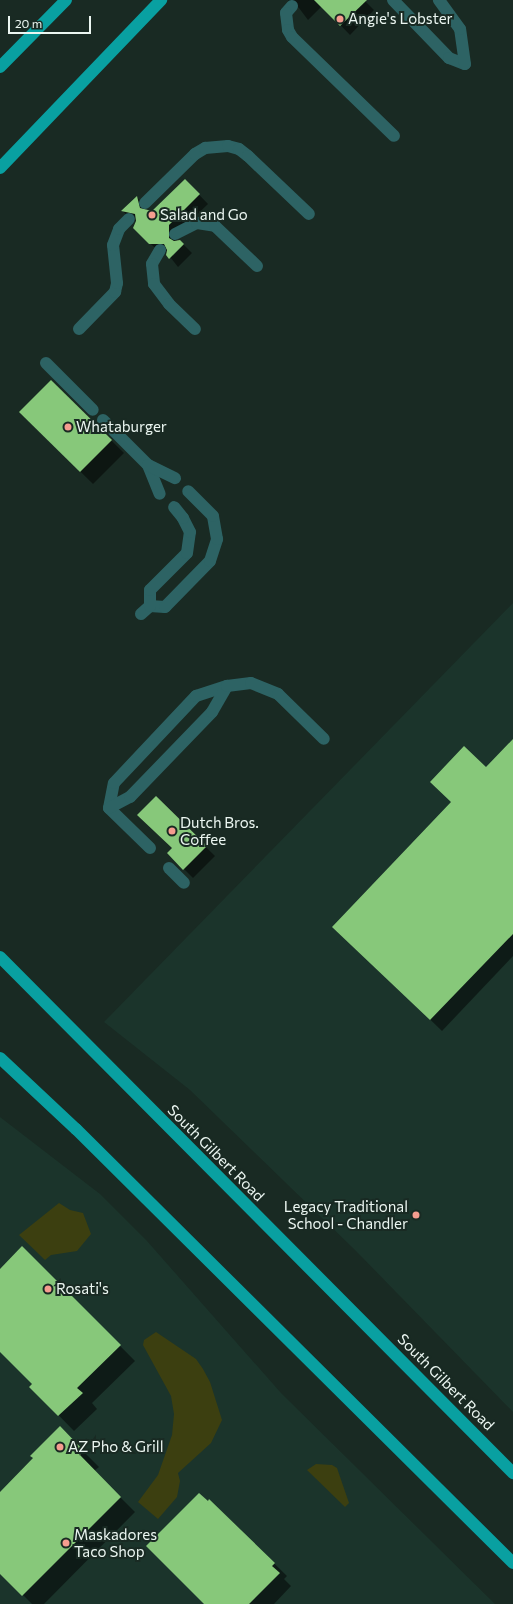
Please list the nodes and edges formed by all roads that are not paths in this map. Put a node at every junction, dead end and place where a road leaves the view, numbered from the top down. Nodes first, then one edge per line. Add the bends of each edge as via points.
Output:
1 (66, 0) edge
2 (161, 0) edge
3 (393, 0) edge
4 (439, 0) edge
5 (292, 6) dead end
6 (0, 67) edge
7 (394, 136) dead end
8 (0, 168) edge
9 (145, 203) dead end
10 (309, 214) dead end
11 (129, 219) dead end
12 (175, 234) dead end
13 (160, 250) dead end
14 (257, 266) dead end
15 (80, 329) dead end
16 (195, 329) dead end
17 (46, 363) dead end
18 (93, 410) dead end
19 (103, 420) dead end
20 (148, 465) junction
21 (175, 478) dead end
22 (188, 491) dead end
23 (160, 494) dead end
24 (174, 507) dead end
25 (227, 686) junction
26 (324, 739) dead end
27 (109, 808) junction
28 (150, 848) dead end
29 (169, 868) dead end
30 (184, 883) dead end
31 (0, 957) edge
32 (0, 1058) edge
33 (513, 1472) edge
34 (513, 1563) edge

1 - 6 main road
2 - 8 main road
3 - 4 lane via 449,58 465,64 460,29
5 - 7 lane via 286,13 288,30 292,37
9 - 10 lane via 195,154 205,148 228,146 239,149 248,156
11 - 15 lane via 119,229 113,245 117,283 115,292
12 - 14 lane via 197,223 215,226
13 - 16 lane via 152,264 154,284 169,304
17 - 18 lane
19 - 20 lane
20 - 21 lane
20 - 23 lane
22 - 24 lane via 213,516 217,539 210,561 165,607 145,610 150,590 187,553 190,532 184,518
25 - 26 lane via 251,683 278,694
25 - 27 lane via 212,712 130,797
25 - 27 lane via 196,696 114,783
27 - 28 lane
29 - 30 lane
31 - 33 main road, South Gilbert Road
32 - 34 main road via 82,1134

